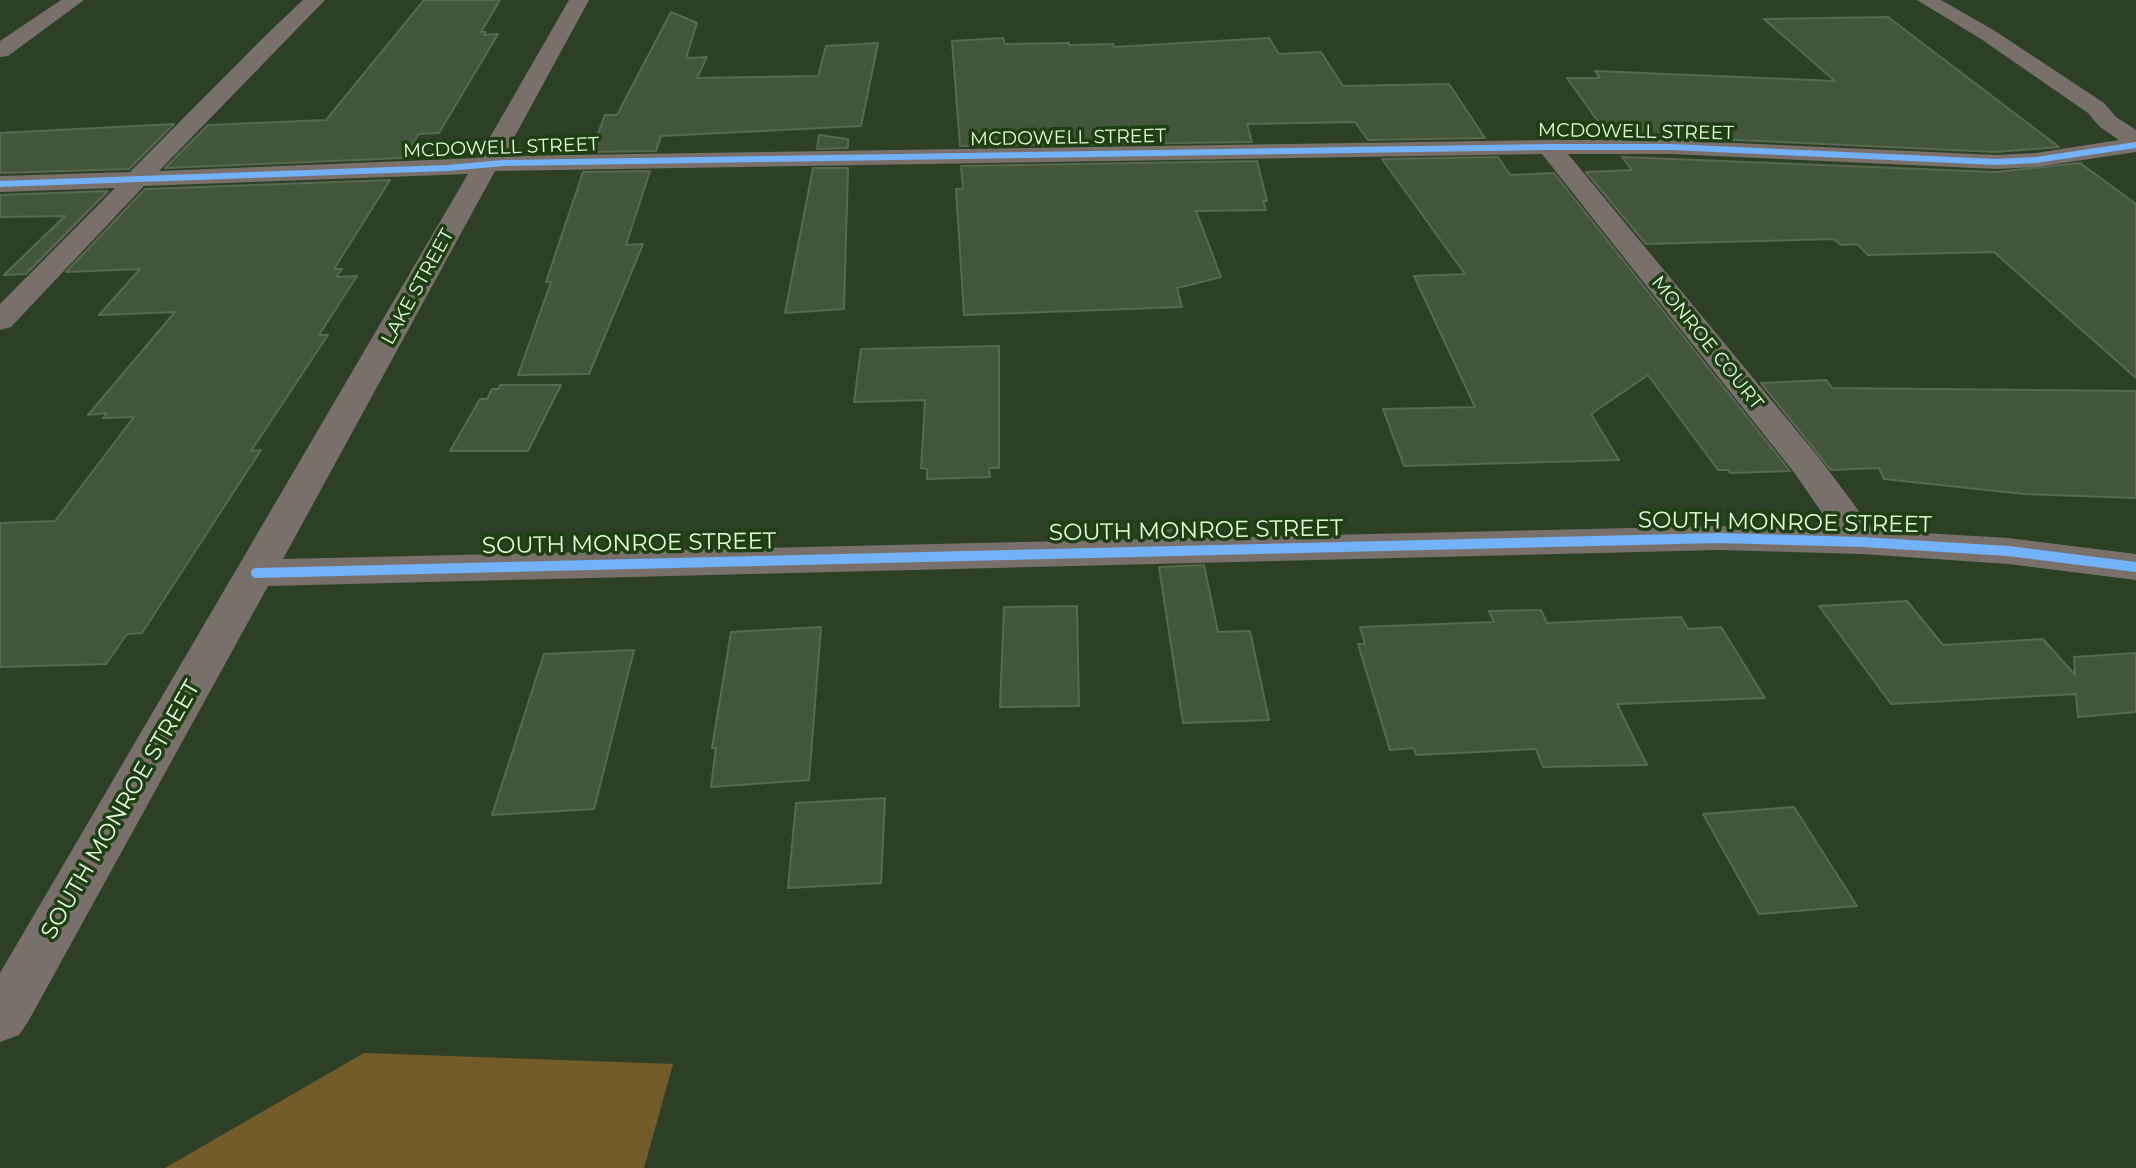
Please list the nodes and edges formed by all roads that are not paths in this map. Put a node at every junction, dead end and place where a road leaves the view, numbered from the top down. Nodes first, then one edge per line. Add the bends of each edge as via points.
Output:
1 (74, 0) edge
2 (315, 0) edge
3 (579, 0) edge
4 (1927, 0) edge
5 (0, 51) edge
6 (2136, 143) edge
7 (1549, 148) junction
8 (485, 166) junction
9 (137, 179) junction
10 (0, 184) edge
11 (0, 321) edge
12 (1862, 542) junction
13 (2136, 567) edge
14 (256, 573) junction
15 (4, 1008) edge

1 - 5 street
2 - 9 street
3 - 8 street, LAKE STREET
4 - 6 street, MCDOWELL STREET via 2096,108
6 - 7 street, MCDOWELL STREET via 2036,160 1983,162 1672,147
7 - 8 street, MCDOWELL STREET
7 - 12 street, MONROE COURT via 1808,467
8 - 9 street, MCDOWELL STREET
8 - 14 street, LAKE STREET
9 - 10 street, MCDOWELL STREET
9 - 11 street
12 - 13 street, SOUTH MONROE STREET via 2008,551
12 - 14 street, SOUTH MONROE STREET via 1719,538
14 - 15 street, SOUTH MONROE STREET

